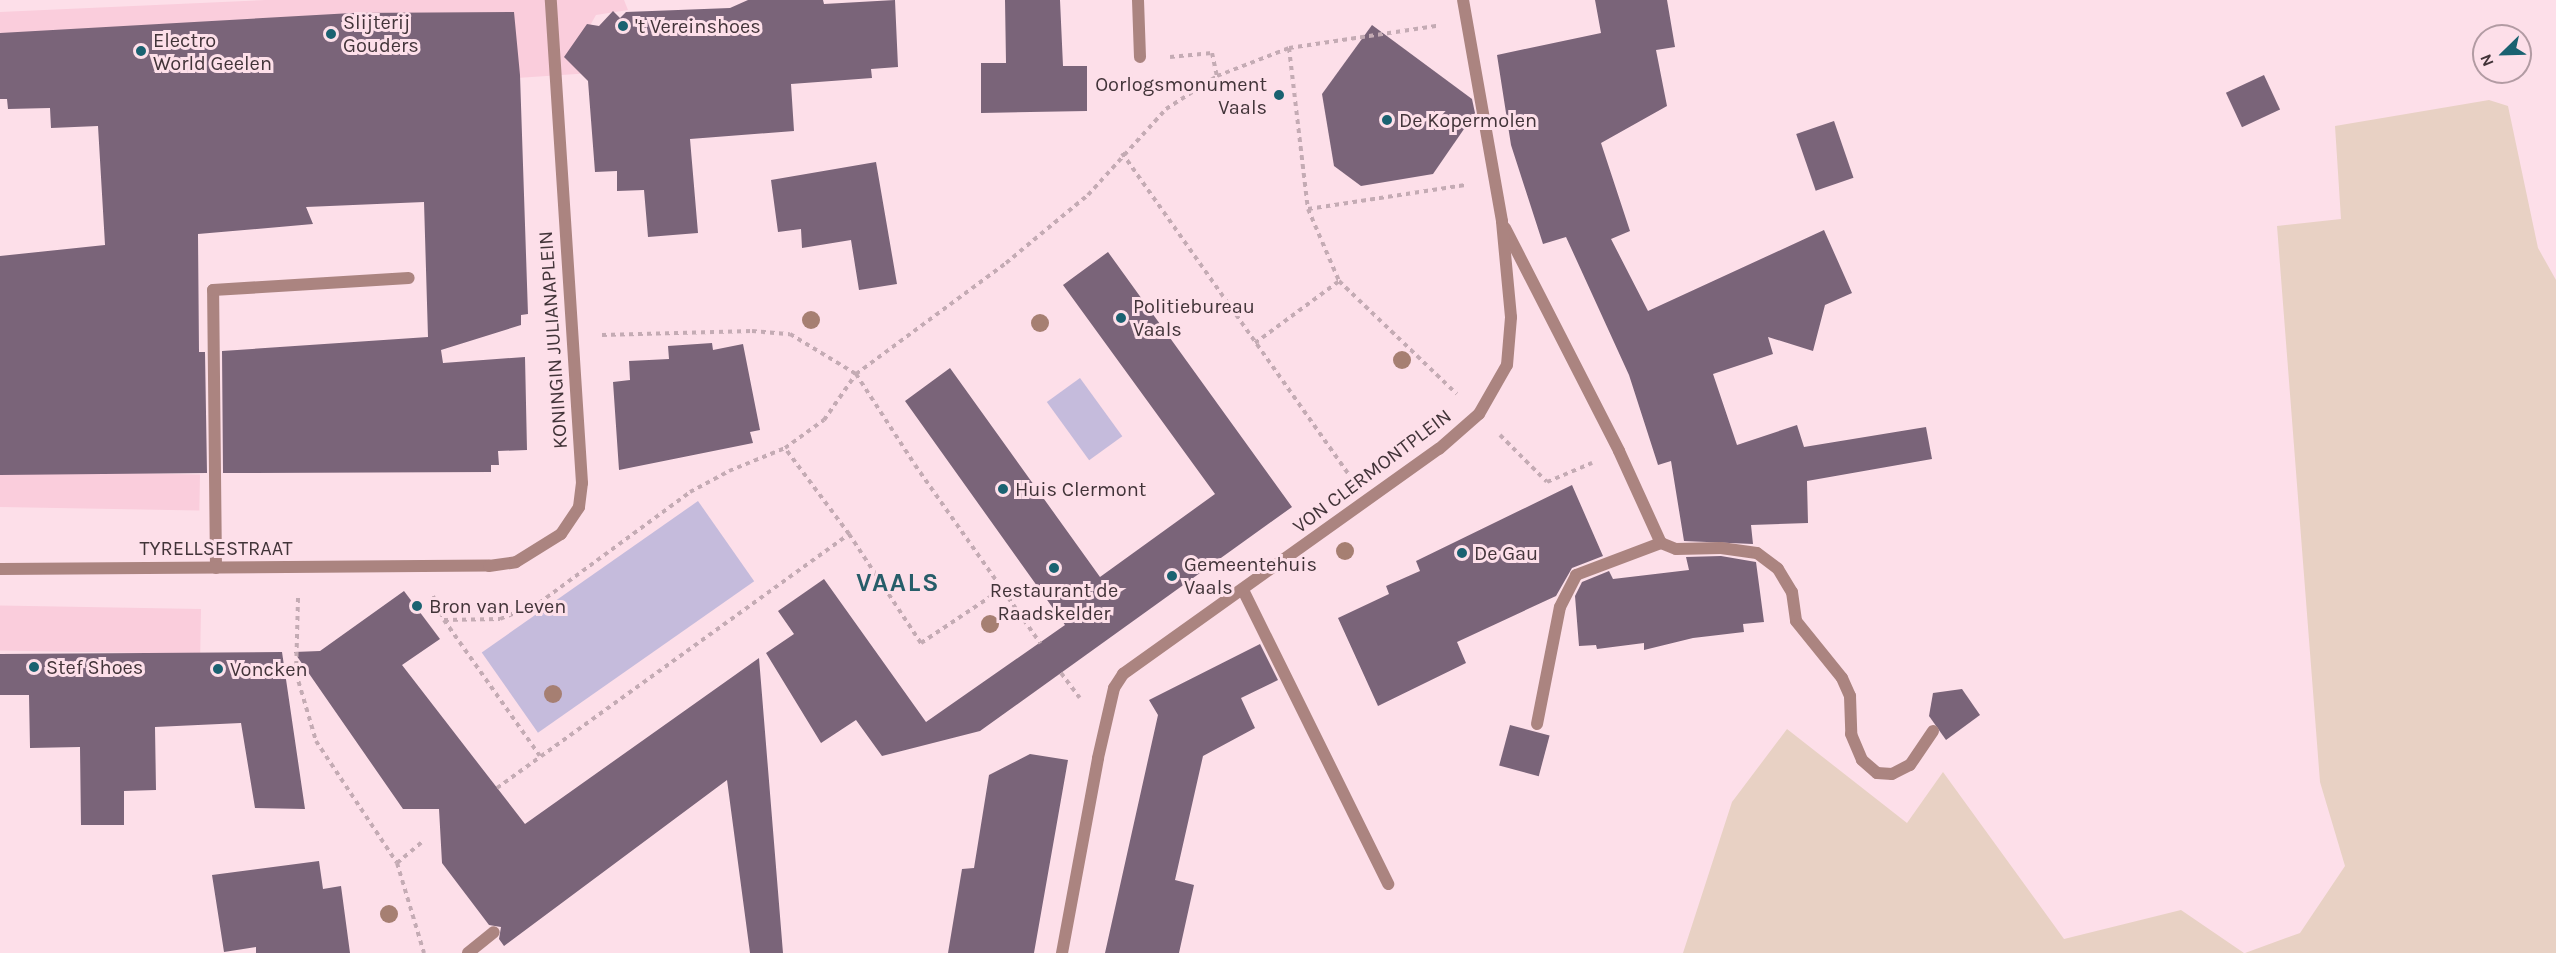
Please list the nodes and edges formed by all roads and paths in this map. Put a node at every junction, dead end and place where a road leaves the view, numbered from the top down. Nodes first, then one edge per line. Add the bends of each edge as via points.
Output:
1 (551, 0) edge
2 (1138, 0) edge
3 (1462, 0) edge
4 (1465, 23) junction
5 (1289, 48) junction
6 (1140, 57) joint
7 (1216, 76) junction
8 (1122, 153) junction
9 (1493, 181) junction
10 (1308, 209) junction
11 (1502, 222) junction
12 (409, 278) dead end
13 (1339, 281) junction
14 (571, 336) junction
15 (1255, 344) junction
16 (856, 374) junction
17 (1479, 414) junction
18 (785, 448) junction
19 (1619, 451) junction
20 (1369, 501) junction
21 (849, 534) junction
22 (1661, 543) junction
23 (432, 565) joint
24 (299, 567) junction
25 (216, 568) junction
26 (0, 569) edge
27 (1002, 589) junction
28 (1243, 590) junction
29 (1040, 643) dead end
30 (1537, 724) dead end
31 (1933, 731) dead end
32 (540, 756) junction
33 (497, 788) dead end
34 (424, 840) dead end
35 (398, 863) junction
36 (1388, 884) dead end
37 (494, 932) dead end
38 (424, 953) edge
39 (468, 953) edge
40 (1062, 953) edge

1 - 14 street, KONINGIN JULIANAPLEIN
2 - 6 street
3 - 4 street, VON CLERMONTPLEIN
4 - 5 path
4 - 9 street, VON CLERMONTPLEIN
5 - 7 path
5 - 10 path
6 - 7 path via 1196,57 1212,53
7 - 8 path via 1166,109 1156,124
8 - 15 path
8 - 16 path via 1088,195 1005,263
9 - 10 path
9 - 11 street, VON CLERMONTPLEIN
10 - 13 path
11 - 17 street, VON CLERMONTPLEIN via 1511,316 1507,365
11 - 19 street, VON CLERMONTPLEIN
12 - 25 street via 213,290
13 - 15 path
13 - 17 path
14 - 16 path via 752,331 790,334
14 - 23 street, KONINGIN JULIANAPLEIN via 582,483 579,507 561,534 516,562
15 - 20 path
16 - 18 path via 824,420
16 - 27 path
17 - 19 path via 1547,482
17 - 20 street, VON CLERMONTPLEIN
18 - 21 path
18 - 32 path via 690,492 539,603 500,620 444,620
19 - 22 street, VON CLERMONTPLEIN
20 - 28 street, VON CLERMONTPLEIN
21 - 27 path via 921,643
21 - 32 path
22 - 30 street via 1576,575 1560,607
22 - 31 street via 1676,549 1720,548 1756,554 1778,569 1792,592 1796,621 1842,678 1850,696 1851,734 1862,760 1877,773 1892,774 1910,765
23 - 24 street, TYRELLSESTRAAT
24 - 25 street, TYRELLSESTRAAT
24 - 35 path via 296,673 316,741
25 - 26 street, TYRELLSESTRAAT
27 - 29 path
28 - 36 street
28 - 40 street, VON CLERMONTPLEIN via 1123,674 1114,688
32 - 33 path
34 - 35 path
35 - 38 path
37 - 39 street

